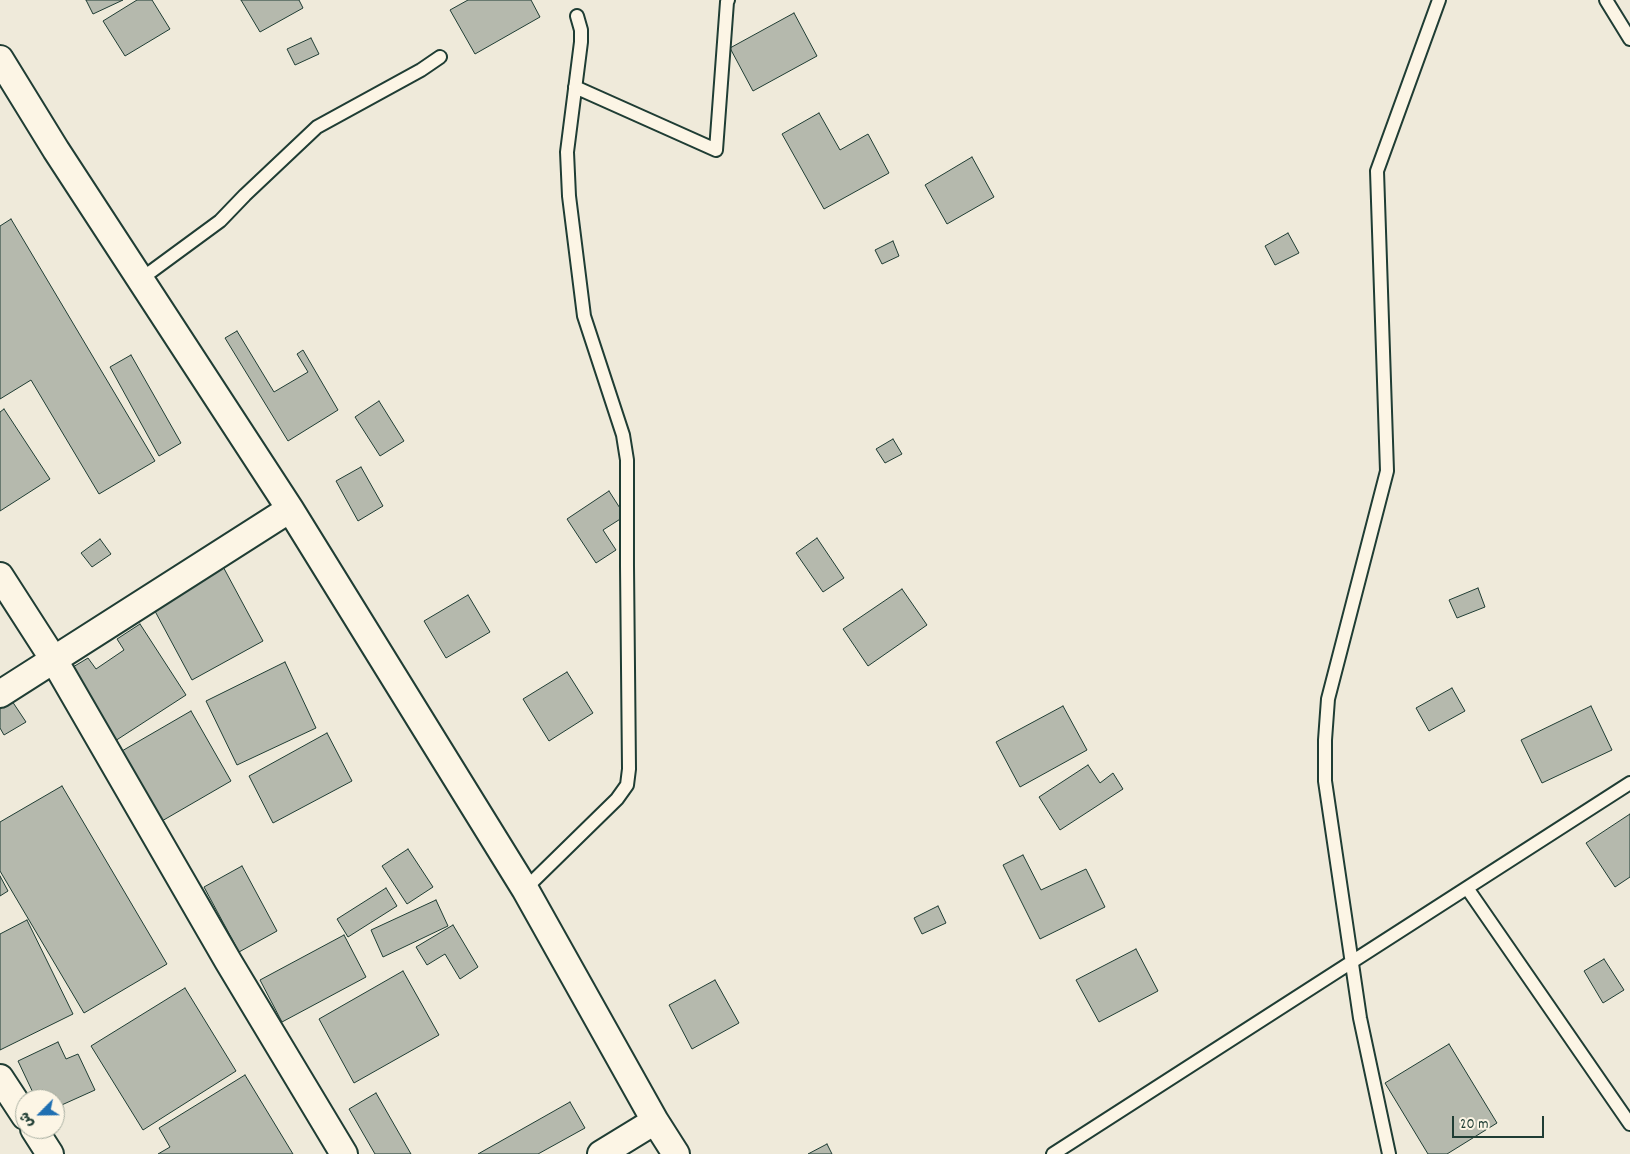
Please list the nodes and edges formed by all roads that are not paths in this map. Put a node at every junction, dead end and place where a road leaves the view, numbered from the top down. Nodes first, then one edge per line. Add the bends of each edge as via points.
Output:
1 (728, 0) edge
2 (1439, 0) edge
3 (1606, 0) edge
4 (577, 16) dead end
5 (1630, 39) edge
6 (440, 57) dead end
7 (0, 58) edge
8 (575, 88) junction
9 (141, 279) junction
10 (290, 509) junction
11 (0, 576) edge
12 (54, 660) junction
13 (0, 694) edge
14 (1630, 783) edge
15 (1466, 888) junction
16 (525, 889) junction
17 (1352, 962) junction
18 (0, 1078) edge
19 (15, 1101) edge
20 (655, 1121) junction
21 (1630, 1124) edge
22 (40, 1139) edge
23 (50, 1154) edge
24 (344, 1154) edge
25 (601, 1154) edge
26 (676, 1154) edge
27 (1053, 1154) edge
28 (1389, 1154) edge

1 - 8 lane via 716,150
2 - 17 lane via 1377,171 1387,471 1328,699 1325,781
3 - 5 lane
4 - 8 lane via 581,42
6 - 9 lane via 317,127 220,221
7 - 9 street
8 - 16 lane via 568,152 580,296 623,435 627,460 629,769 627,785 617,799
9 - 10 street
10 - 12 street
10 - 16 street
11 - 12 street
12 - 13 street
12 - 24 street
14 - 15 lane
15 - 17 lane
15 - 21 lane
16 - 20 street
17 - 27 lane
17 - 28 lane via 1360,1018
18 - 19 street
20 - 25 street
20 - 26 street
22 - 23 street

